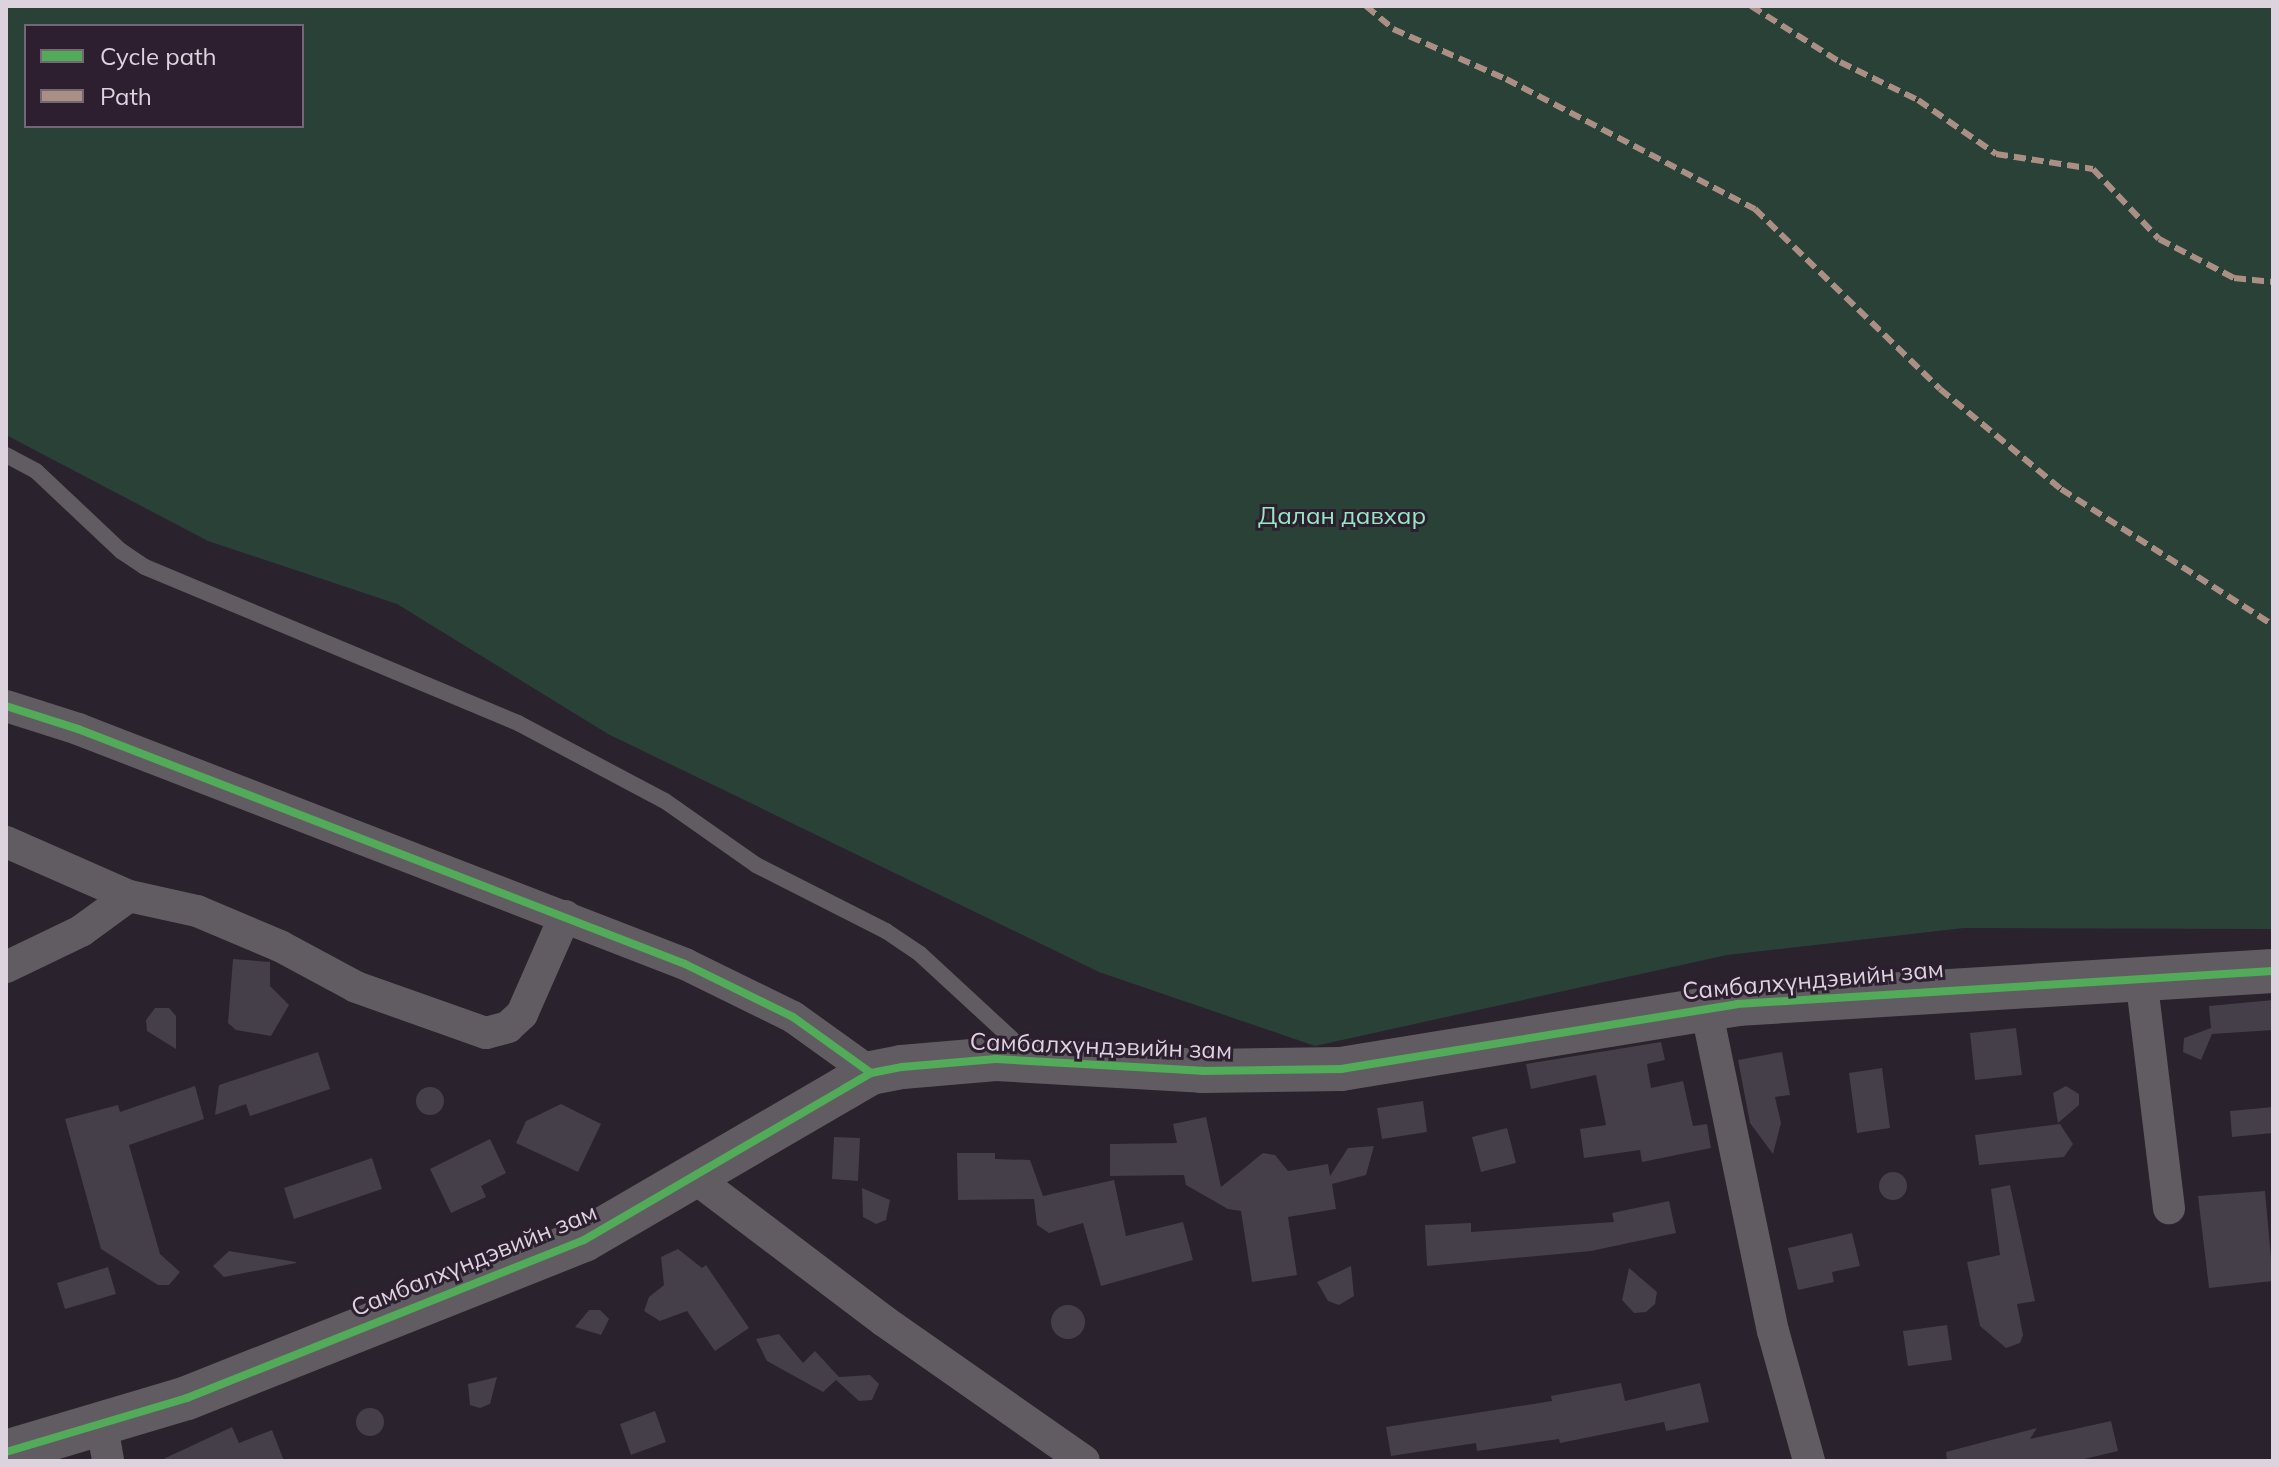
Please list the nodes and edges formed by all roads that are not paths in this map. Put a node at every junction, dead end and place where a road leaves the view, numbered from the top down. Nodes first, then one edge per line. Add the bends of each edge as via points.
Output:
1 (6, 455) edge
2 (6, 706) edge
3 (6, 842) edge
4 (129, 896) junction
5 (565, 916) junction
6 (6, 967) edge
7 (2273, 971) edge
8 (2141, 977) junction
9 (1706, 1008) junction
10 (1034, 1060) junction
11 (871, 1073) junction
12 (695, 1178) junction
13 (2169, 1208) dead end
14 (105, 1444) edge
15 (6, 1452) edge
16 (1084, 1461) edge
17 (1809, 1461) edge

1 - 10 lane via 36,471 145,567 518,723 665,801 756,865 886,931 920,954
2 - 5 street
3 - 4 street
4 - 5 street via 197,911 280,946 356,987 486,1033 508,1027 522,1014
4 - 6 street via 81,931
5 - 11 street via 685,964 793,1017
7 - 8 street, Самбалхүндэвийн зам
8 - 9 street, Самбалхүндэвийн зам
8 - 13 street
9 - 10 street, Самбалхүндэвийн зам via 1341,1069 1202,1071
9 - 17 street via 1773,1331
10 - 11 street, Самбалхүндэвийн зам via 928,1062
11 - 12 street, Самбалхүндэвийн зам
12 - 14 street, Самбалхүндэвийн зам via 584,1240 187,1398
12 - 16 street via 884,1321
14 - 15 street, Самбалхүндэвийн зам

